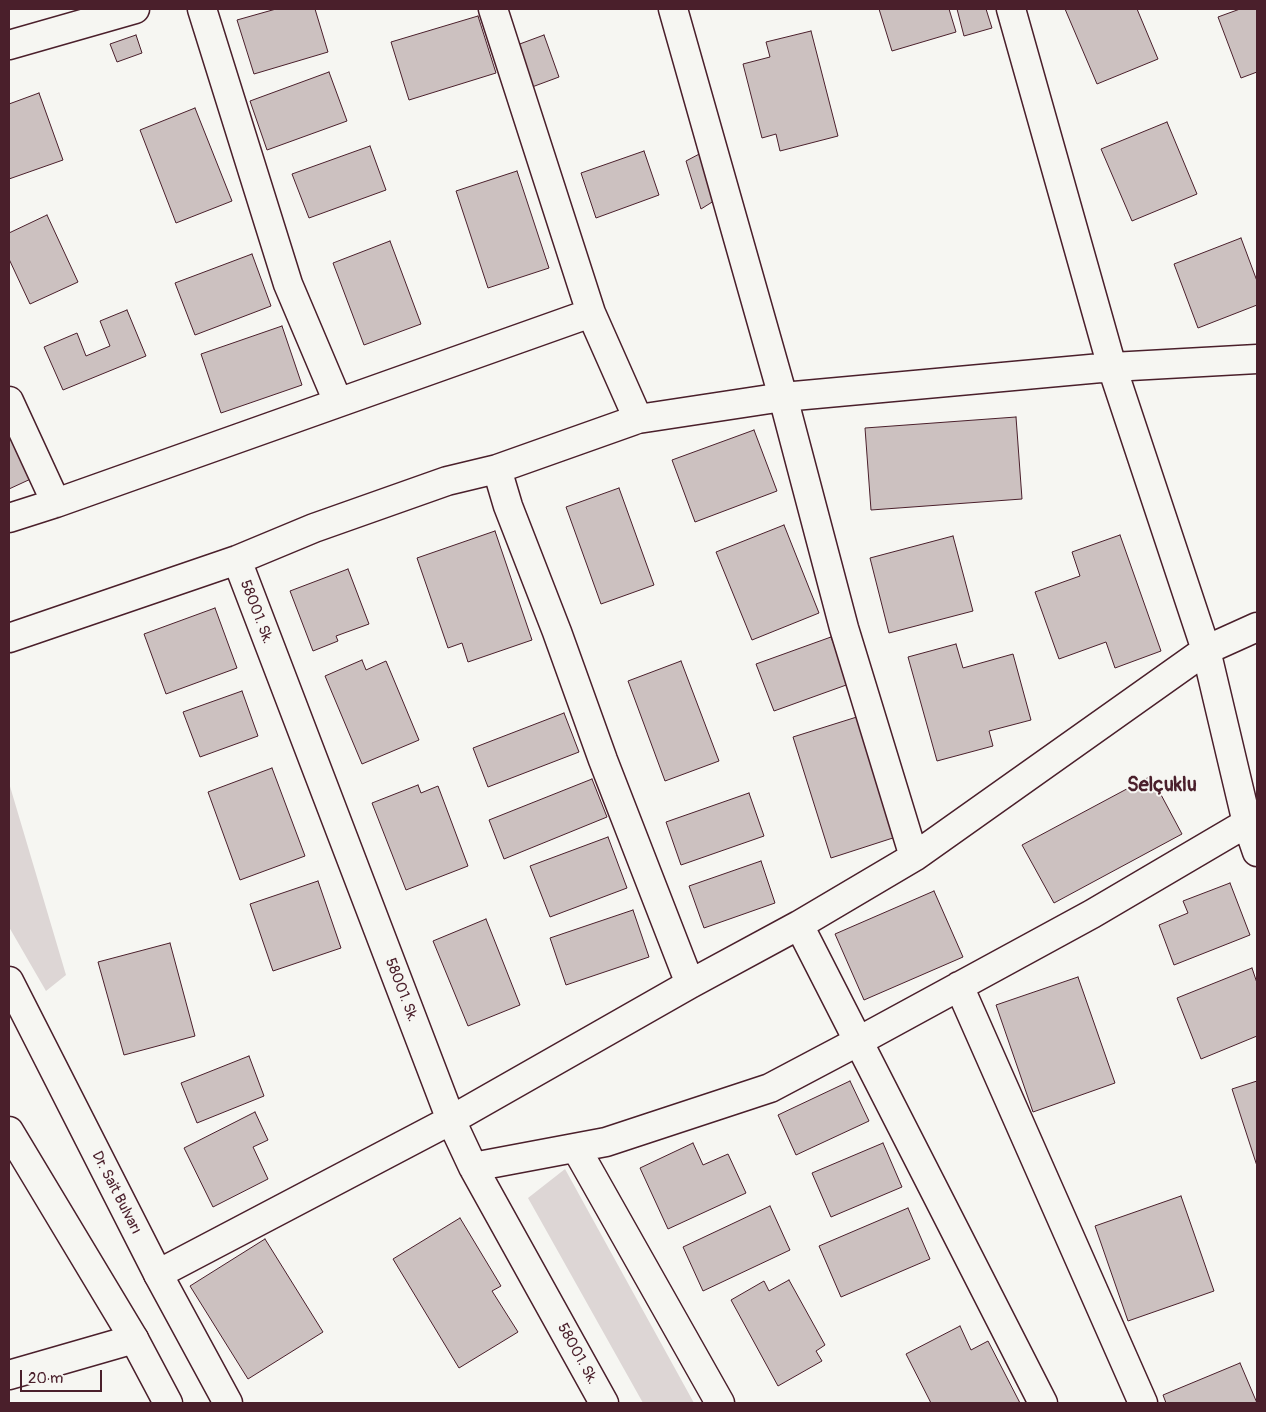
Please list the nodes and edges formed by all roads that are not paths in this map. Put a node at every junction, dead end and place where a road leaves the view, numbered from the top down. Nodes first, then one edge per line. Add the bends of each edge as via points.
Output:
1 (135, 9) edge
2 (202, 9) edge
3 (493, 9) edge
4 (673, 9) edge
5 (1011, 9) edge
6 (11, 36) edge
7 (591, 314) junction
8 (1257, 359) edge
9 (1112, 367) junction
10 (783, 397) junction
11 (9, 400) edge
12 (338, 402) junction
13 (638, 419) junction
14 (497, 469) junction
15 (56, 503) junction
16 (9, 518) edge
17 (236, 560) junction
18 (1257, 627) edge
19 (9, 638) edge
20 (1206, 650) junction
21 (1252, 820) edge
22 (1257, 852) edge
23 (914, 857) junction
24 (799, 925) junction
25 (9, 981) edge
26 (690, 984) junction
27 (959, 986) junction
28 (858, 1042) junction
29 (451, 1120) junction
30 (9, 1131) edge
31 (576, 1148) junction
32 (473, 1167) junction
33 (158, 1274) junction
34 (134, 1339) junction
35 (9, 1374) edge
36 (168, 1403) edge
37 (228, 1403) edge
38 (604, 1403) edge
39 (720, 1403) edge
40 (1043, 1403) edge
41 (1143, 1403) edge

1 - 6 street
2 - 12 street via 288,284
3 - 7 street
4 - 10 street
5 - 9 street
7 - 12 street
7 - 13 street
8 - 9 street
9 - 10 street
9 - 20 street
10 - 13 street
10 - 23 street via 844,628
11 - 15 street
12 - 15 street
13 - 14 street
14 - 17 street via 447,481 314,528
14 - 26 street via 603,760
15 - 16 street
17 - 19 street
17 - 29 street, 58001. Sk.
18 - 20 street
20 - 21 street
20 - 23 street
21 - 22 street
21 - 27 street via 1092,914
23 - 24 street
24 - 26 street
24 - 28 street
25 - 33 street, Dr. Sait Bulvarı
26 - 29 street
27 - 28 street
27 - 41 street
28 - 31 street via 770,1088 606,1142
28 - 40 street
29 - 32 street, 58001. Sk.
29 - 33 street
30 - 34 street
31 - 32 street
31 - 39 street
32 - 38 street, 58001. Sk.
33 - 37 street, Dr. Sait Bulvarı
34 - 35 street
34 - 36 street

